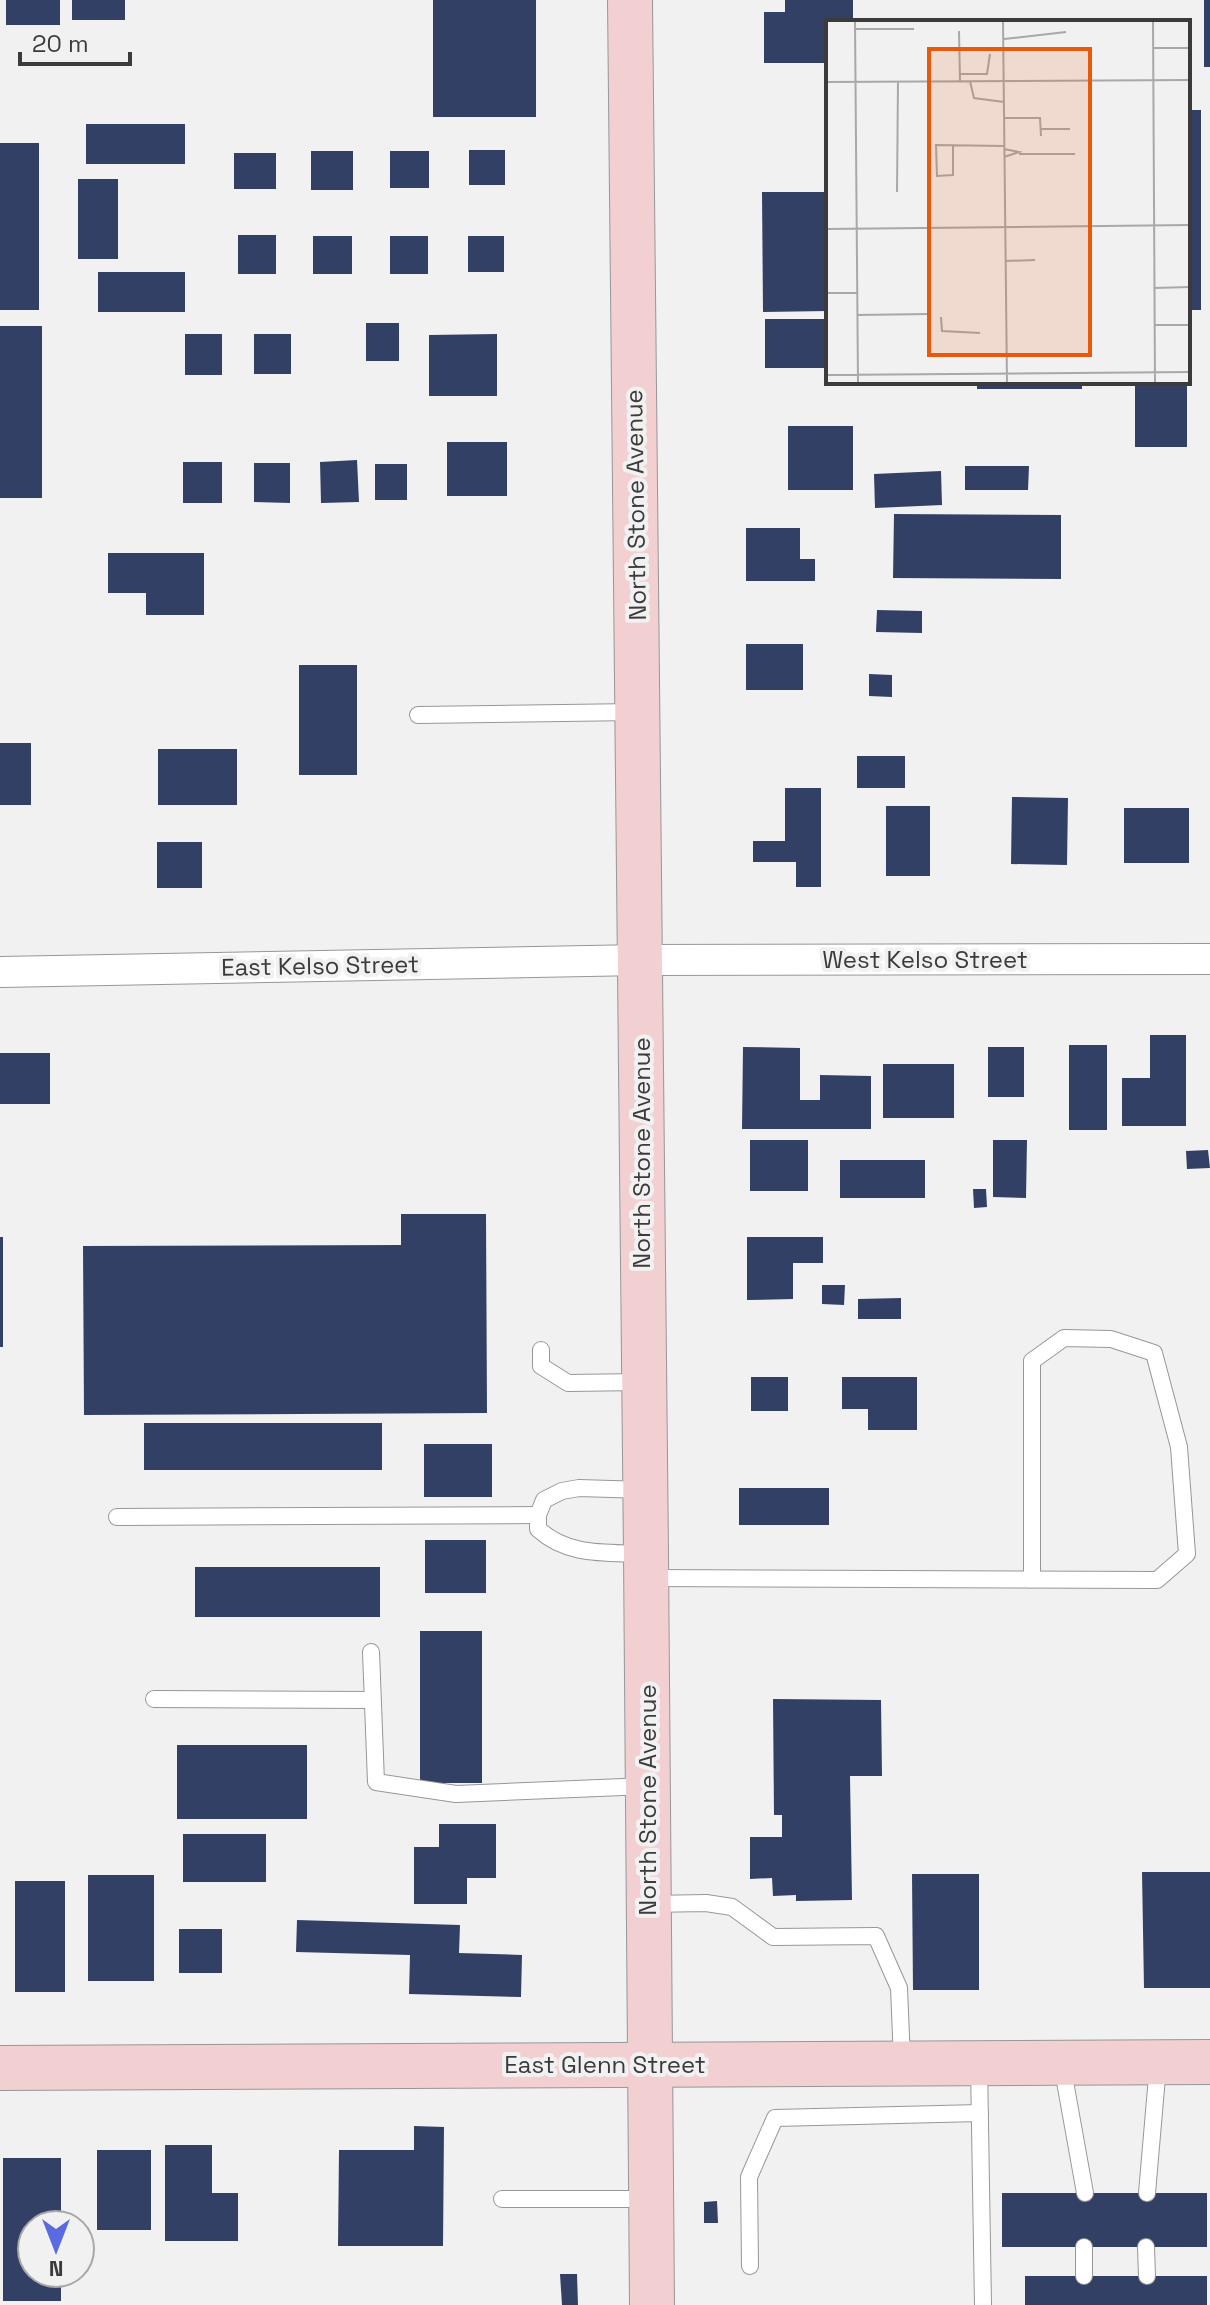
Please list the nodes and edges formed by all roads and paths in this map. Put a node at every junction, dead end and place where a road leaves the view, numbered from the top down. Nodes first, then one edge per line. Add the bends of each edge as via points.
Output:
1 (630, 0) edge
2 (638, 712) junction
3 (418, 715) dead end
4 (1210, 959) edge
5 (641, 960) junction
6 (0, 972) edge
7 (541, 1350) dead end
8 (644, 1382) junction
9 (645, 1490) junction
10 (538, 1515) junction
11 (117, 1517) dead end
12 (646, 1566) junction
13 (1032, 1580) junction
14 (371, 1652) dead end
15 (154, 1699) dead end
16 (372, 1700) junction
17 (648, 1786) junction
18 (649, 1904) junction
19 (1210, 2062) edge
20 (1062, 2063) junction
21 (1158, 2063) junction
22 (902, 2064) junction
23 (979, 2064) junction
24 (650, 2065) junction
25 (0, 2068) edge
26 (980, 2113) junction
27 (1085, 2193) dead end
28 (1147, 2193) dead end
29 (502, 2199) dead end
30 (651, 2199) junction
31 (1084, 2247) dead end
32 (1146, 2247) dead end
33 (750, 2266) dead end
34 (1084, 2276) dead end
35 (1147, 2276) dead end
36 (652, 2305) edge
37 (983, 2305) edge

1 - 2 main road, North Stone Avenue
2 - 3 lane
2 - 5 main road, North Stone Avenue
4 - 5 street, West Kelso Street
5 - 6 street, East Kelso Street
5 - 8 main road, North Stone Avenue
7 - 8 lane via 541,1366 568,1383
8 - 9 main road, North Stone Avenue
9 - 10 lane via 562,1491 544,1500
9 - 12 main road, North Stone Avenue
10 - 11 lane
10 - 12 lane via 538,1529 549,1539 575,1551
12 - 13 lane
12 - 17 main road, North Stone Avenue
13 - 13 lane via 1157,1580 1187,1554 1179,1447 1154,1353 1111,1339 1064,1338 1032,1361
14 - 16 lane
15 - 16 lane
16 - 17 lane via 376,1782 456,1794
17 - 18 main road, North Stone Avenue
18 - 22 lane via 732,1907 773,1937 876,1936 899,1988
18 - 24 main road, North Stone Avenue
19 - 21 main road, East Glenn Street
20 - 21 main road, East Glenn Street
20 - 23 main road, East Glenn Street
20 - 27 lane
21 - 28 lane
22 - 23 main road, East Glenn Street
22 - 24 main road, East Glenn Street
23 - 26 lane
24 - 25 main road, East Glenn Street
24 - 30 main road, North Stone Avenue
26 - 33 lane via 775,2118 749,2177
26 - 37 lane
29 - 30 lane
30 - 36 main road, North Stone Avenue
31 - 34 lane
32 - 35 lane

